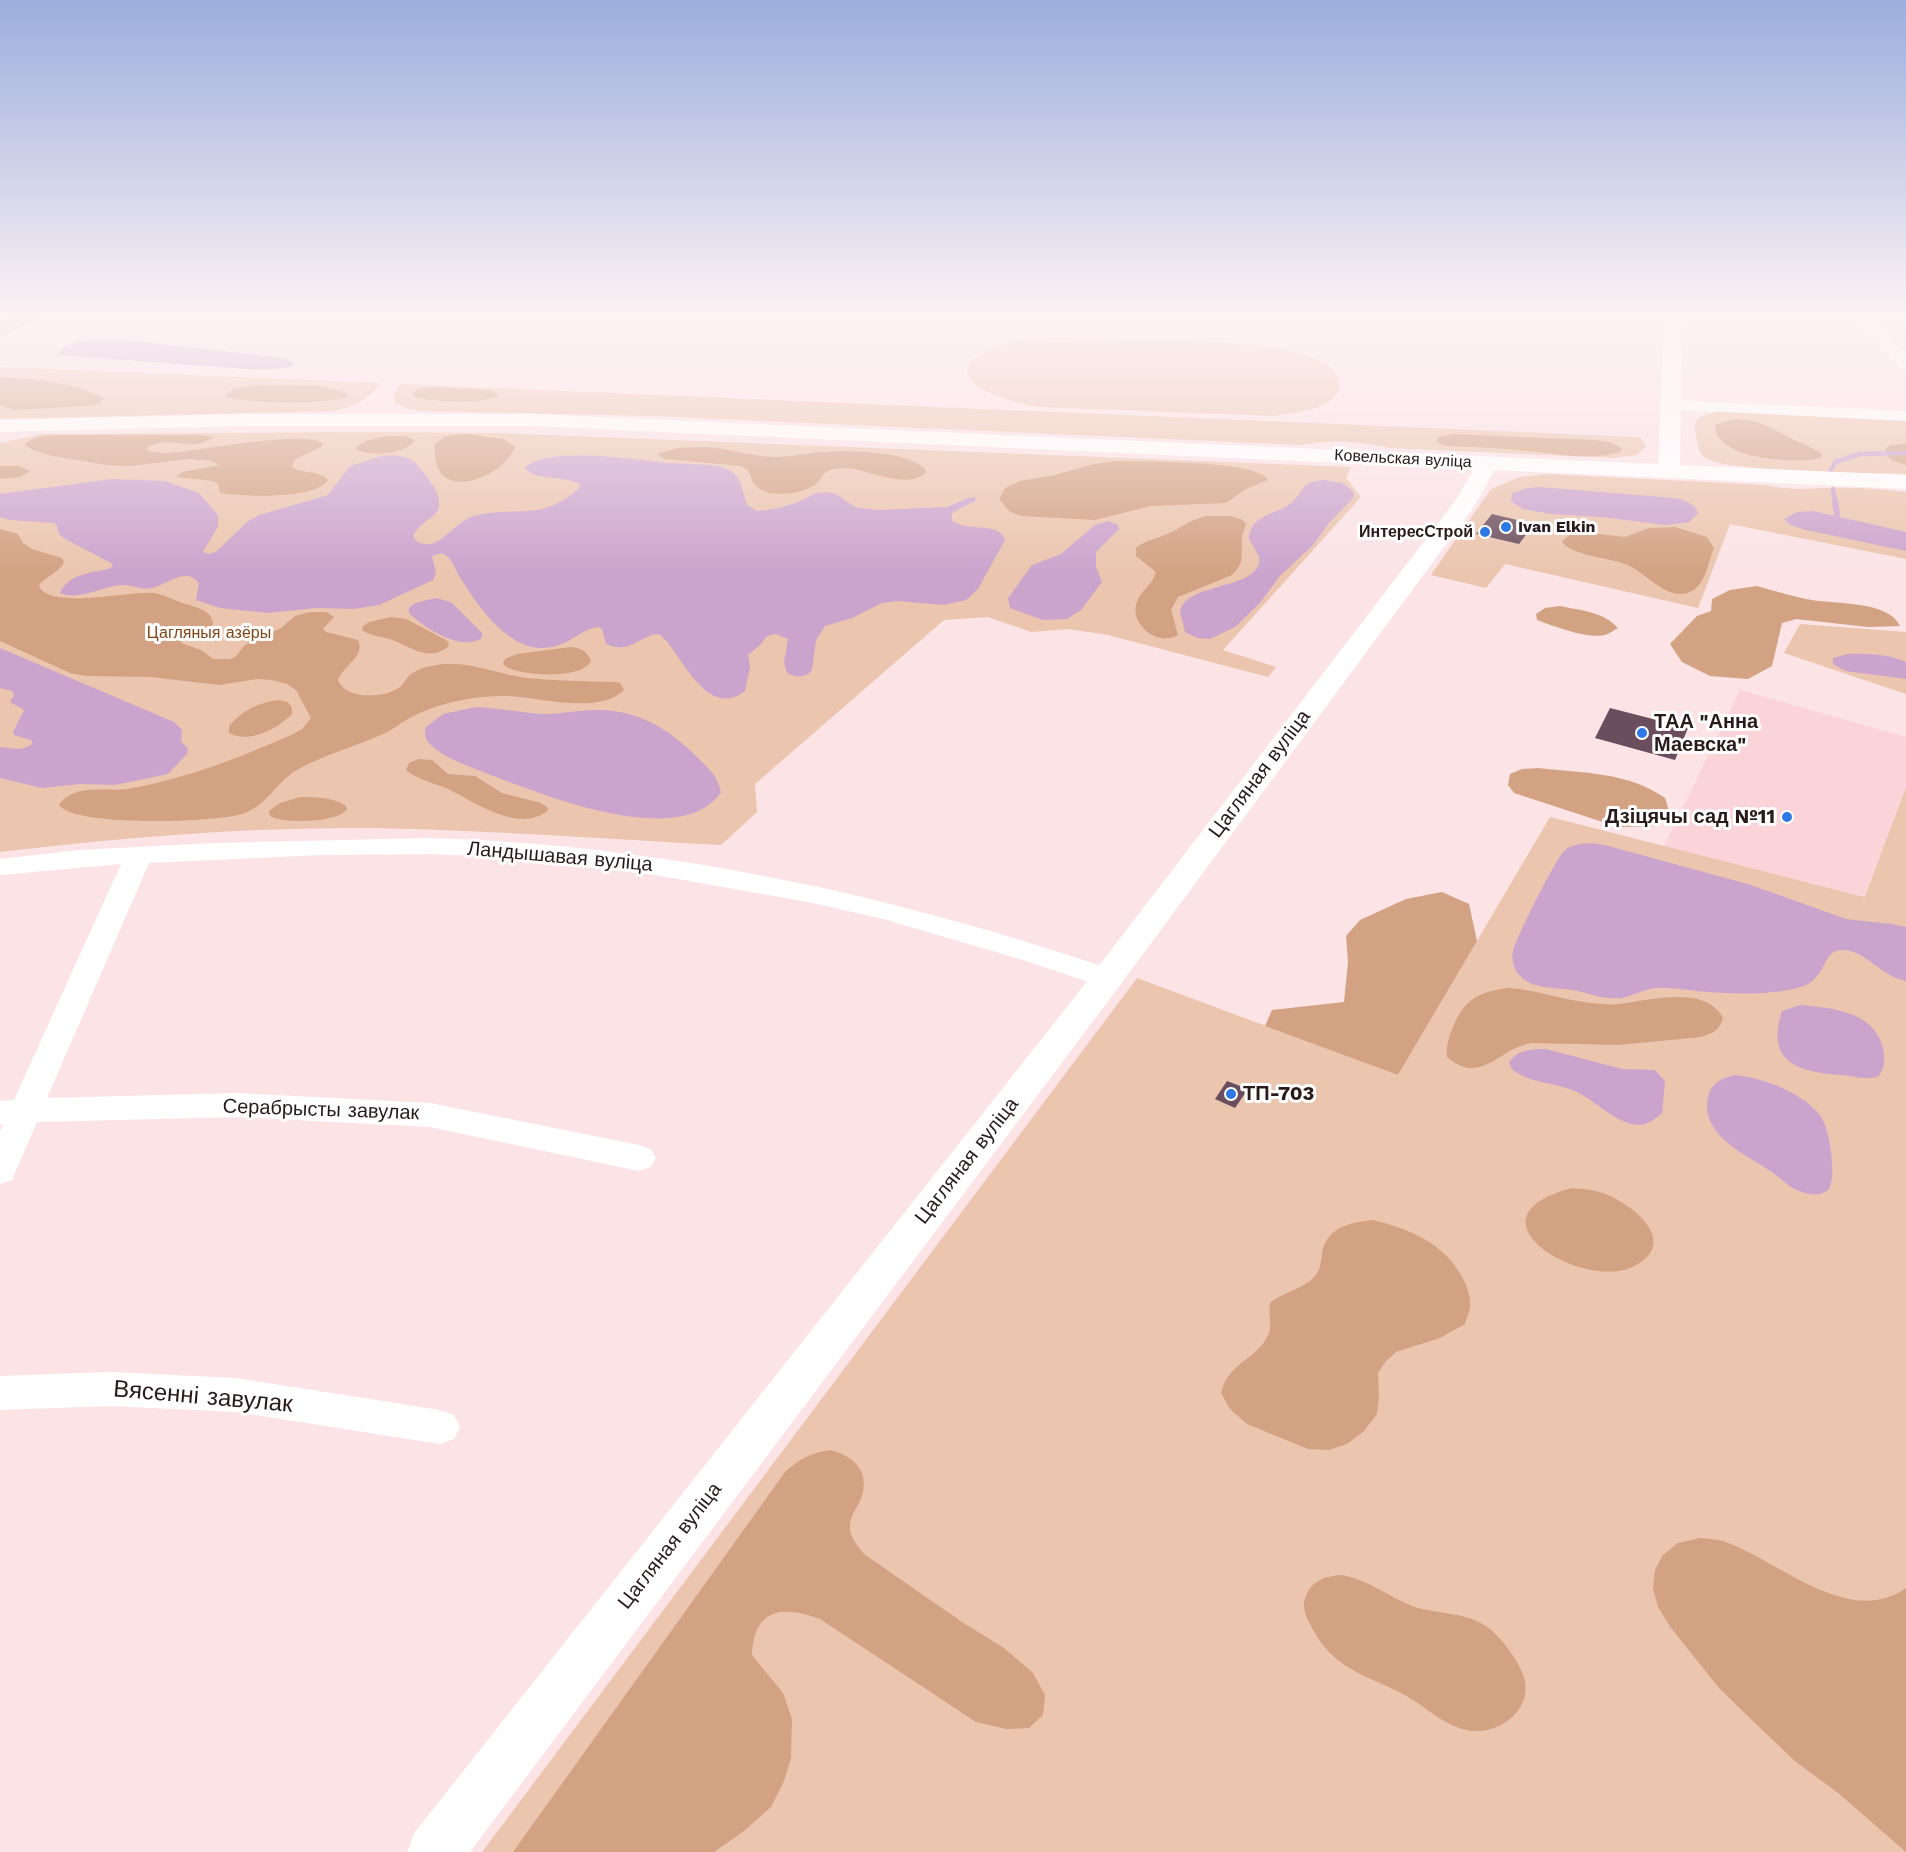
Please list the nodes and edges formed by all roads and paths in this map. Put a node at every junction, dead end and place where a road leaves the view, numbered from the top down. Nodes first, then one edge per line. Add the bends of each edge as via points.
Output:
1 (1671, 401) edge
2 (1671, 405) junction
3 (1906, 416) edge
4 (0, 426) edge
5 (1488, 463) junction
6 (1669, 471) junction
7 (1906, 482) edge
8 (139, 855) junction
9 (0, 867) edge
10 (1106, 978) junction
11 (12, 1111) edge
12 (639, 1158) dead end
13 (0, 1171) edge
14 (0, 1393) edge
15 (440, 1427) dead end
16 (435, 1852) edge

1 - 2 main road
2 - 3 street
2 - 6 main road
4 - 5 main road, Ковельская вуліца via 254,420 532,420
5 - 6 main road, Ковельская вуліца
5 - 10 main road, Цагляная вуліца via 1465,503
6 - 7 main road, Ковельская вуліца
8 - 9 street, Ландышавая вуліца
8 - 10 street, Ландышавая вуліца via 388,845 500,849 662,866 885,910
8 - 11 street
10 - 16 main road, Цагляная вуліца
11 - 12 street, Серабрысты завулак via 237,1105 430,1115
11 - 13 street
14 - 15 street, Вясенні завулак via 110,1389 236,1395

